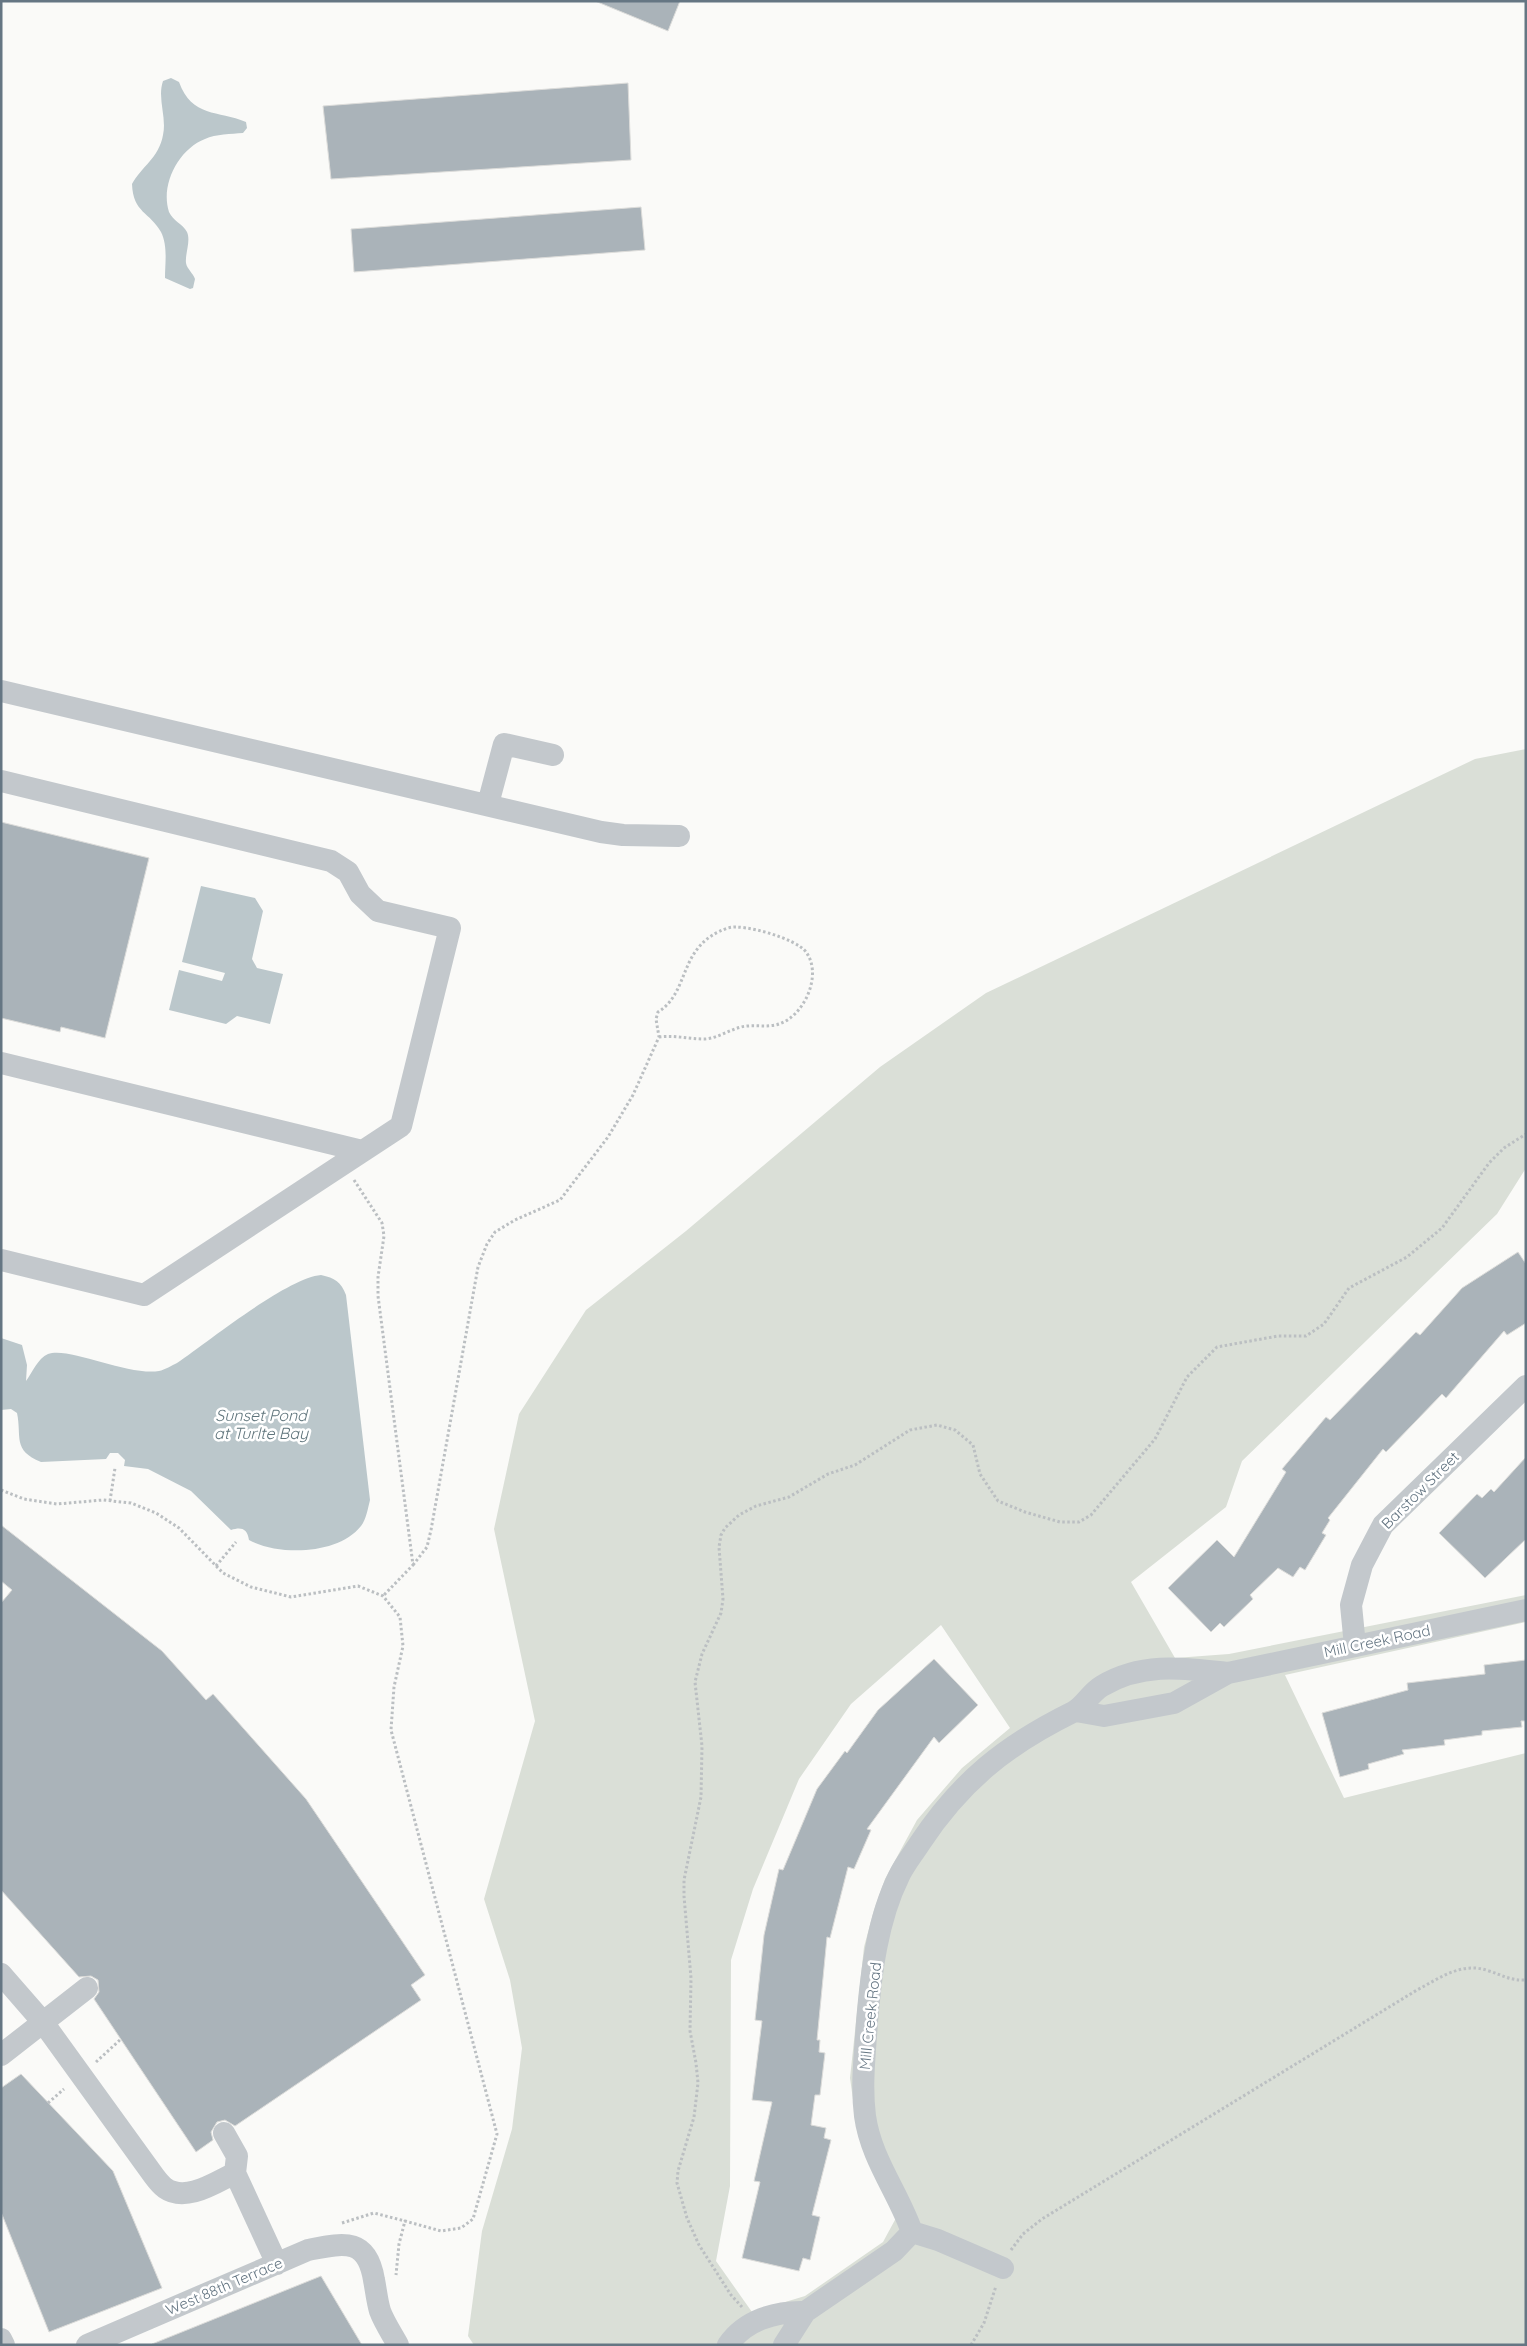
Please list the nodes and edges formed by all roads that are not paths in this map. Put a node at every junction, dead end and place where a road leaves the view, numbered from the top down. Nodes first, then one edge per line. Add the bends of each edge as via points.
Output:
1 (1, 690) edge
2 (553, 755) dead end
3 (1, 781) edge
4 (488, 804) junction
5 (679, 836) dead end
6 (1, 1063) edge
7 (354, 1157) junction
8 (1, 1260) edge
9 (1526, 1386) edge
10 (1526, 1610) edge
11 (1355, 1646) junction
12 (1228, 1673) junction
13 (1076, 1711) junction
14 (1, 1974) edge
15 (87, 1988) dead end
16 (42, 2021) junction
17 (1, 2055) edge
18 (224, 2133) dead end
19 (235, 2173) junction
20 (912, 2232) junction
21 (277, 2264) junction
22 (1003, 2268) dead end
23 (805, 2312) junction
24 (1, 2339) edge
25 (4, 2345) edge
26 (87, 2345) edge
27 (398, 2345) edge
28 (728, 2345) edge
29 (784, 2345) edge

1 - 4 street
2 - 4 street via 504,744
3 - 7 street via 331,861 348,872 360,894 378,911 450,928 402,1126
4 - 5 street via 601,832
6 - 7 street
7 - 8 street via 144,1295
9 - 11 street, Barstow Street via 1383,1525 1362,1565 1351,1605
10 - 11 street, Mill Creek Road
11 - 12 street, Mill Creek Road
12 - 13 street, Mill Creek Road via 1174,1703 1104,1716
12 - 13 street, Mill Creek Road via 1170,1667 1118,1677 1094,1690
13 - 20 street, Mill Creek Road via 1043,1726 992,1761 952,1799 898,1876 882,1924 870,1990 863,2084 865,2117 873,2151
14 - 16 street
15 - 16 street
16 - 17 street
16 - 19 street via 165,2188 179,2193 199,2191
18 - 19 street via 237,2156
19 - 21 street
20 - 22 street
20 - 23 street via 894,2251
21 - 26 street, West 88th Terrace
21 - 27 street, West 88th Terrace via 308,2250 339,2244 352,2245 362,2251 370,2260 380,2311
23 - 28 street via 789,2312 755,2322
23 - 29 street
24 - 25 street

